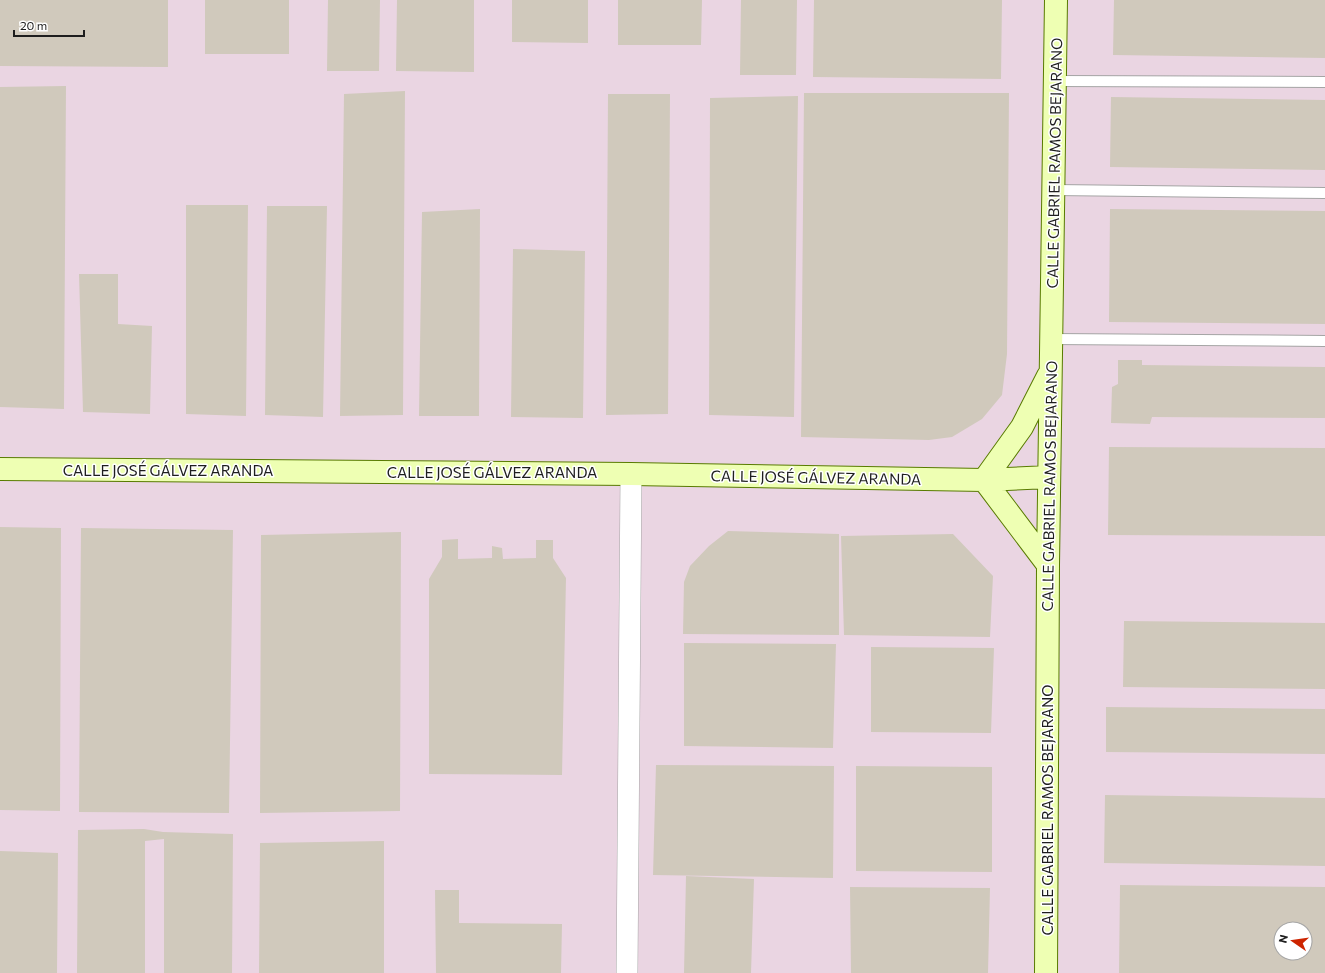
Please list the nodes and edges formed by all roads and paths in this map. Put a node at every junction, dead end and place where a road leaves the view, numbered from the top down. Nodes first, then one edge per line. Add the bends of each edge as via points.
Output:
1 (1056, 0) edge
2 (1056, 81) junction
3 (1325, 82) edge
4 (1054, 190) junction
5 (1325, 194) edge
6 (1051, 338) junction
7 (1325, 341) edge
8 (1050, 371) junction
9 (0, 469) edge
10 (632, 474) junction
11 (1049, 476) junction
12 (984, 480) junction
13 (1048, 565) junction
14 (628, 973) edge
15 (1046, 973) edge

1 - 2 street, CALLE GABRIEL RAMOS BEJARANO
2 - 3 lane
2 - 4 street, CALLE GABRIEL RAMOS BEJARANO
4 - 5 lane
4 - 6 street, CALLE GABRIEL RAMOS BEJARANO
6 - 7 lane
6 - 8 street, CALLE GABRIEL RAMOS BEJARANO
8 - 11 street, CALLE GABRIEL RAMOS BEJARANO
8 - 12 street via 1022,427
9 - 10 street, CALLE JOSÉ GÁLVEZ ARANDA
10 - 12 street, CALLE JOSÉ GÁLVEZ ARANDA
10 - 14 street
11 - 12 street, CALLE JOSÉ GÁLVEZ ARANDA
11 - 13 street, CALLE GABRIEL RAMOS BEJARANO
12 - 13 street
13 - 15 street, CALLE GABRIEL RAMOS BEJARANO

